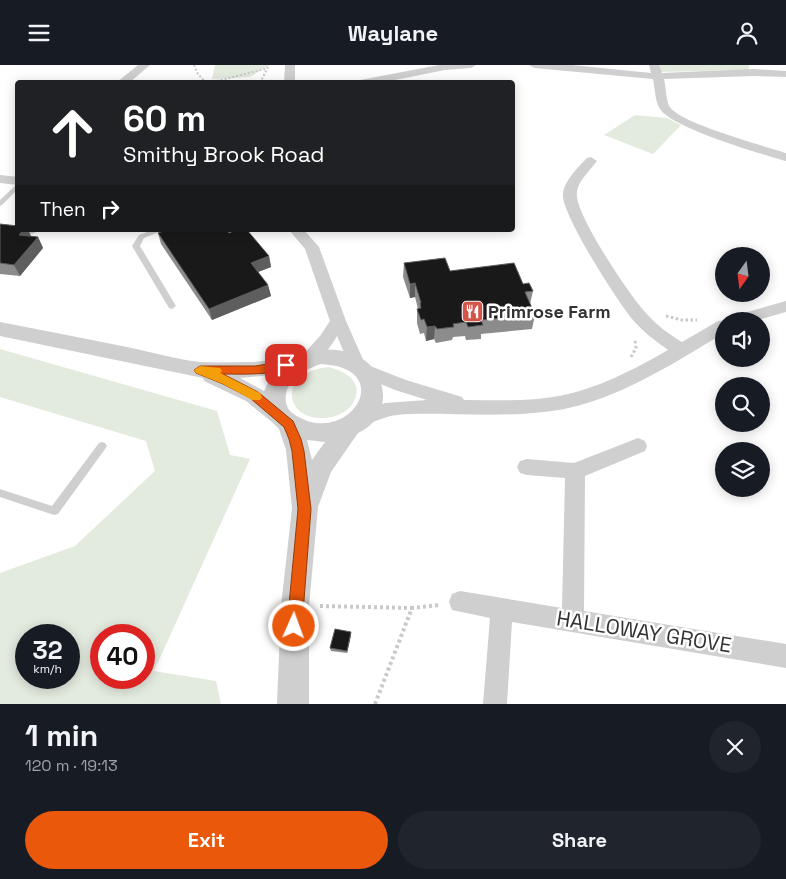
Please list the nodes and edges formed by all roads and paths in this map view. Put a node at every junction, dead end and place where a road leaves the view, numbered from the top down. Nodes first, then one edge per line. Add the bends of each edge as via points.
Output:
1 (145, 65) edge
2 (194, 65) edge
3 (269, 65) edge
4 (290, 65) edge
5 (471, 65) edge
6 (534, 65) edge
7 (757, 68) edge
8 (265, 69) junction
9 (655, 71) edge
10 (786, 74) edge
11 (126, 80) edge
12 (205, 80) edge
13 (220, 80) edge
14 (261, 80) edge
15 (289, 80) edge
16 (376, 80) edge
17 (786, 157) edge
18 (591, 161) dead end
19 (0, 179) edge
20 (15, 182) edge
21 (15, 186) edge
22 (0, 204) edge
23 (0, 228) edge
24 (15, 230) edge
25 (154, 232) edge
26 (298, 232) edge
27 (172, 305) dead end
28 (783, 311) edge
29 (660, 314) dead end
30 (770, 314) edge
31 (702, 318) dead end
32 (338, 321) junction
33 (0, 329) edge
34 (715, 330) edge
35 (634, 335) dead end
36 (681, 350) junction
37 (304, 360) junction
38 (628, 360) dead end
39 (361, 367) junction
40 (200, 370) junction
41 (466, 406) junction
42 (285, 420) junction
43 (356, 422) junction
44 (102, 446) dead end
45 (638, 446) dead end
46 (527, 467) dead end
47 (575, 471) junction
48 (0, 493) edge
49 (305, 509) junction
50 (460, 602) joint
51 (320, 606) dead end
52 (412, 608) junction
53 (502, 609) junction
54 (573, 621) junction
55 (786, 655) edge
56 (293, 704) edge
57 (375, 704) edge
58 (495, 704) edge

1 - 11 street
2 - 12 path
3 - 8 path
4 - 15 street
5 - 16 street
6 - 9 street via 608,73
7 - 9 street
7 - 10 street
8 - 13 path
8 - 14 path
9 - 17 street via 664,107 675,118
18 - 36 street via 572,188 570,197 576,216 639,316
19 - 20 street
21 - 22 lane
23 - 24 lane
25 - 27 lane via 141,236 136,246
26 - 32 street via 312,247
28 - 30 street
29 - 31 path via 682,319
32 - 37 street via 326,341
32 - 39 street
33 - 40 street
34 - 36 street
35 - 38 path via 636,348
36 - 41 street via 651,368 590,395 560,403 496,408
37 - 39 street via 334,356
37 - 40 street via 255,371
37 - 42 street via 287,370 278,380 274,392 275,405
39 - 41 street via 401,385
39 - 43 street via 372,381 374,393 370,406
40 - 42 street via 246,390
41 - 43 street via 385,410
42 - 43 street via 303,430 318,433 335,431
42 - 49 street via 298,451
43 - 49 street via 320,468
44 - 48 lane via 54,511
45 - 47 street
46 - 47 street
47 - 54 street
49 - 56 street via 295,606
50 - 52 path
50 - 53 street, HALLOWAY GROVE
51 - 52 path
52 - 57 path
53 - 54 street, HALLOWAY GROVE
53 - 58 street
54 - 55 street, HALLOWAY GROVE

